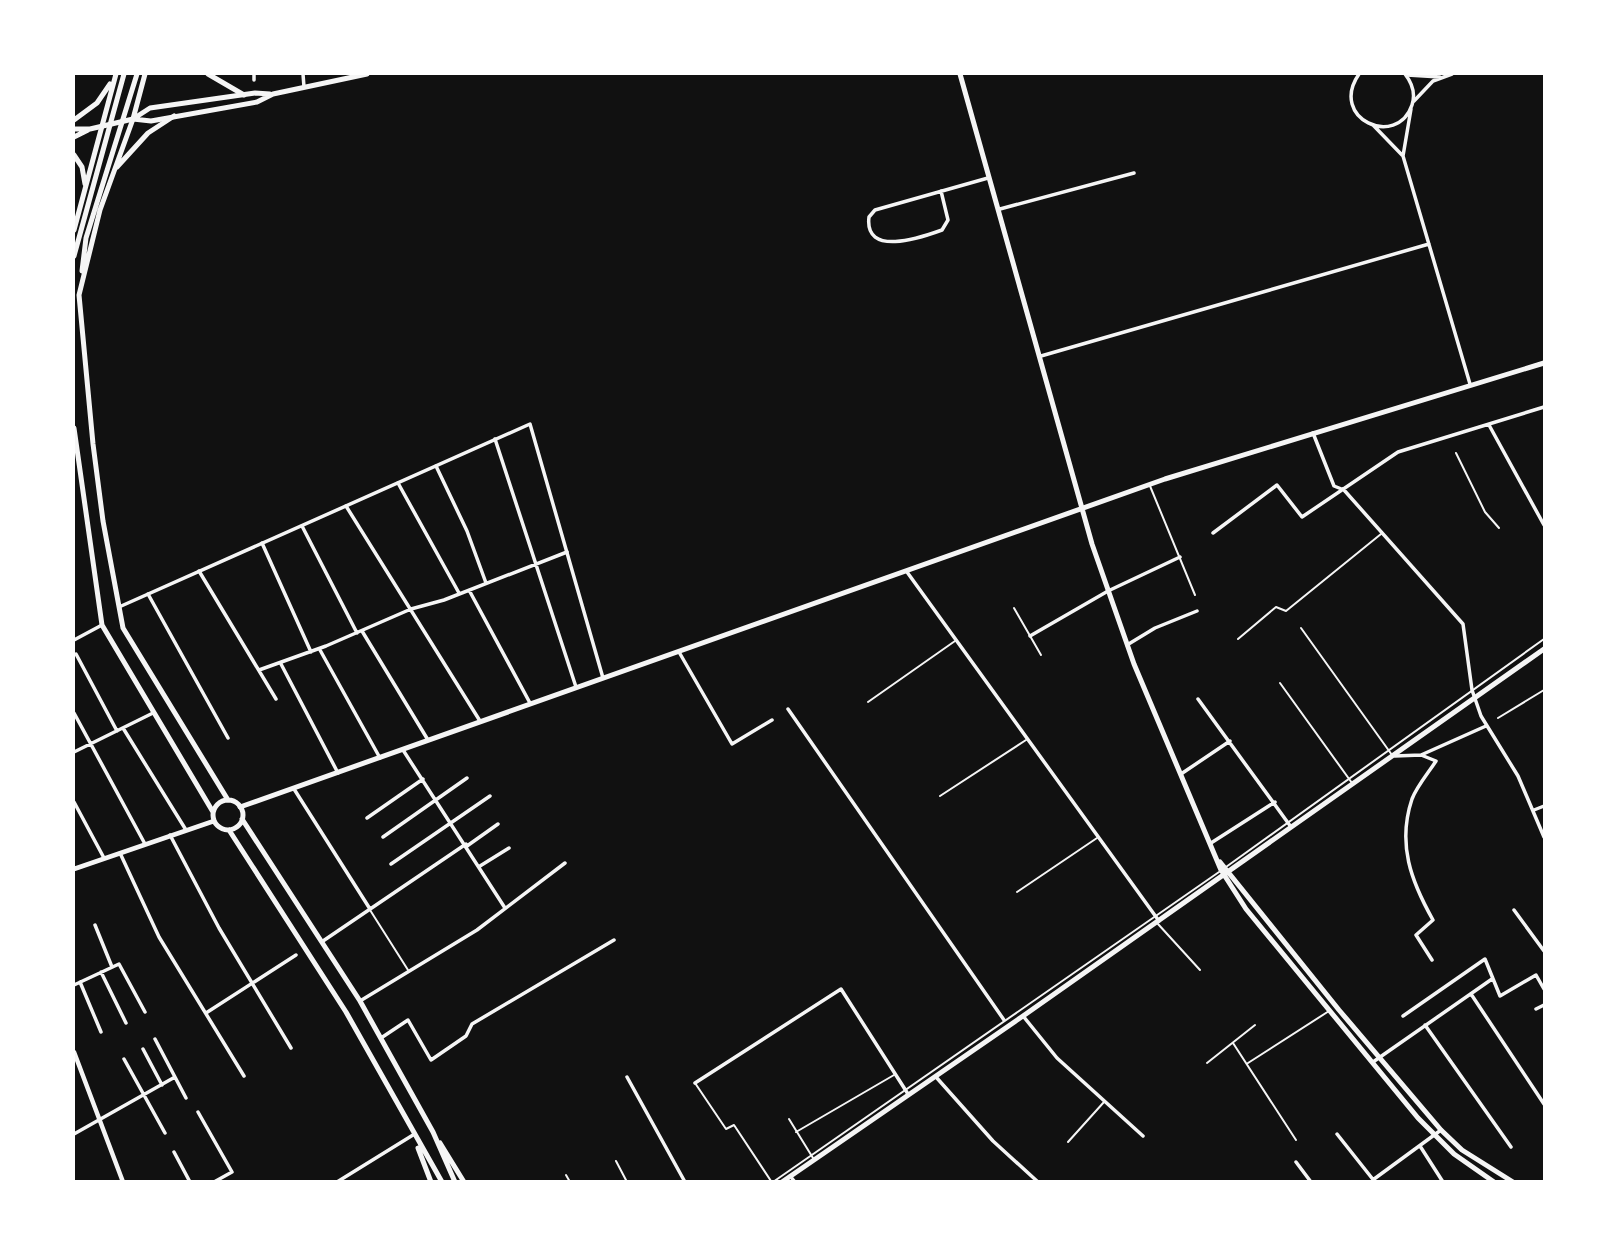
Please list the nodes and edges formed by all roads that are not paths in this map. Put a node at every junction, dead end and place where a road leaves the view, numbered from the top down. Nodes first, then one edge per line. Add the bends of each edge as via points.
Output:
1 (124, 74) edge
2 (138, 74) edge
3 (145, 74) edge
4 (208, 74) edge
5 (254, 74) edge
6 (303, 74) edge
7 (367, 74) edge
8 (960, 74) edge
9 (1358, 74) edge
10 (1406, 74) edge
11 (1452, 74) edge
12 (115, 76) edge
13 (346, 76) edge
14 (1442, 77) junction
15 (254, 80) dead end
16 (304, 87) junction
17 (244, 94) junction
18 (273, 94) junction
19 (1414, 100) junction
20 (1411, 109) junction
21 (174, 116) junction
22 (133, 118) junction
23 (74, 120) edge
24 (1373, 125) junction
25 (100, 127) junction
26 (74, 129) edge
27 (90, 129) junction
28 (74, 137) edge
29 (74, 155) edge
30 (1403, 156) junction
31 (113, 172) junction
32 (1134, 173) dead end
33 (990, 177) junction
34 (86, 187) junction
35 (941, 191) junction
36 (1000, 209) junction
37 (74, 230) edge
38 (1429, 244) junction
39 (74, 256) edge
40 (79, 295) junction
41 (1041, 356) junction
42 (1545, 363) edge
43 (1471, 383) junction
44 (1545, 407) edge
45 (1489, 425) junction
46 (74, 428) edge
47 (1313, 433) junction
48 (495, 439) junction
49 (1456, 453) dead end
50 (436, 466) junction
51 (398, 483) junction
52 (1150, 485) junction
53 (1344, 490) junction
54 (346, 506) junction
55 (1081, 509) junction
56 (302, 526) junction
57 (1545, 526) edge
58 (1499, 528) dead end
59 (1213, 533) dead end
60 (1382, 533) junction
61 (262, 543) junction
62 (567, 552) junction
63 (1180, 557) junction
64 (533, 564) junction
65 (199, 571) junction
66 (907, 572) junction
67 (486, 583) junction
68 (469, 589) junction
69 (1108, 592) junction
70 (459, 593) junction
71 (148, 594) junction
72 (1195, 595) dead end
73 (117, 608) junction
74 (1014, 608) dead end
75 (411, 609) junction
76 (1197, 611) dead end
77 (102, 625) junction
78 (1301, 628) dead end
79 (362, 631) junction
80 (357, 633) junction
81 (1030, 636) junction
82 (1238, 639) dead end
83 (1545, 639) edge
84 (74, 640) edge
85 (956, 640) junction
86 (1127, 645) junction
87 (319, 649) junction
88 (1545, 649) edge
89 (311, 652) junction
90 (679, 652) junction
91 (76, 654) dead end
92 (1041, 655) dead end
93 (281, 664) junction
94 (259, 670) junction
95 (603, 680) junction
96 (1280, 682) dead end
97 (576, 689) junction
98 (1472, 690) junction
99 (1545, 690) edge
100 (1475, 698) junction
101 (276, 699) dead end
102 (1198, 699) dead end
103 (868, 702) dead end
104 (531, 705) junction
105 (788, 709) dead end
106 (74, 713) edge
107 (153, 713) junction
108 (1498, 718) dead end
109 (772, 720) dead end
110 (481, 722) junction
111 (1486, 726) junction
112 (123, 728) junction
113 (117, 731) junction
114 (228, 738) dead end
115 (429, 740) junction
116 (1027, 740) junction
117 (1230, 741) junction
118 (89, 744) junction
119 (1388, 749) junction
120 (403, 750) junction
121 (74, 752) edge
122 (1421, 755) junction
123 (1393, 756) junction
124 (380, 758) junction
125 (338, 773) junction
126 (1181, 774) junction
127 (1349, 777) junction
128 (467, 778) dead end
129 (423, 779) junction
130 (1353, 784) junction
131 (294, 789) junction
132 (490, 796) dead end
133 (940, 796) dead end
134 (228, 800) junction
135 (438, 800) junction
136 (74, 802) edge
137 (1275, 802) junction
138 (1545, 806) edge
139 (240, 807) junction
140 (1534, 810) junction
141 (213, 812) junction
142 (367, 818) dead end
143 (242, 820) junction
144 (1287, 820) junction
145 (214, 821) junction
146 (452, 822) junction
147 (498, 824) dead end
148 (1291, 827) junction
149 (186, 830) junction
150 (229, 830) junction
151 (170, 835) junction
152 (383, 837) dead end
153 (1545, 837) edge
154 (1097, 838) junction
155 (1211, 843) junction
156 (145, 844) junction
157 (466, 845) junction
158 (509, 848) dead end
159 (120, 853) junction
160 (104, 859) junction
161 (565, 863) dead end
162 (391, 864) dead end
163 (480, 866) junction
164 (74, 869) edge
165 (1225, 871) junction
166 (1017, 892) dead end
167 (506, 908) junction
168 (370, 909) junction
169 (1514, 910) dead end
170 (1154, 914) junction
171 (1158, 922) junction
172 (95, 925) dead end
173 (614, 940) dead end
174 (322, 942) junction
175 (1545, 951) edge
176 (296, 956) dead end
177 (1433, 960) dead end
178 (113, 967) junction
179 (1200, 970) dead end
180 (409, 971) junction
181 (101, 972) junction
182 (1492, 979) junction
183 (80, 982) junction
184 (251, 984) junction
185 (74, 985) edge
186 (1545, 989) edge
187 (1471, 994) junction
188 (360, 1001) junction
189 (1545, 1004) edge
190 (1536, 1009) dead end
191 (1330, 1010) junction
192 (145, 1012) dead end
193 (206, 1013) junction
194 (1023, 1016) junction
195 (1403, 1016) dead end
196 (1004, 1020) junction
197 (126, 1023) dead end
198 (1255, 1025) dead end
199 (1425, 1025) junction
200 (101, 1032) dead end
201 (381, 1038) junction
202 (155, 1039) dead end
203 (1233, 1043) junction
204 (291, 1048) dead end
205 (143, 1049) dead end
206 (74, 1052) edge
207 (1379, 1058) junction
208 (124, 1059) dead end
209 (1372, 1062) junction
210 (1207, 1063) dead end
211 (1248, 1063) junction
212 (895, 1074) junction
213 (244, 1076) dead end
214 (935, 1076) junction
215 (175, 1077) junction
216 (627, 1077) dead end
217 (695, 1083) joint
218 (162, 1085) junction
219 (906, 1091) junction
220 (144, 1096) junction
221 (187, 1098) dead end
222 (1104, 1101) junction
223 (1545, 1104) edge
224 (198, 1112) dead end
225 (789, 1119) dead end
226 (100, 1122) junction
227 (1441, 1130) junction
228 (433, 1132) junction
229 (796, 1132) junction
230 (165, 1133) dead end
231 (1337, 1134) dead end
232 (74, 1135) edge
233 (413, 1135) junction
234 (1435, 1135) junction
235 (1143, 1136) dead end
236 (1296, 1140) dead end
237 (1068, 1142) dead end
238 (1420, 1146) junction
239 (1511, 1147) dead end
240 (174, 1152) dead end
241 (812, 1157) junction
242 (616, 1161) dead end
243 (1296, 1162) dead end
244 (566, 1175) dead end
245 (790, 1176) junction
246 (123, 1181) edge
247 (190, 1181) edge
248 (214, 1181) edge
249 (337, 1181) edge
250 (431, 1181) edge
251 (442, 1181) edge
252 (455, 1181) edge
253 (464, 1181) edge
254 (570, 1181) edge
255 (627, 1181) edge
256 (685, 1181) edge
257 (772, 1181) edge
258 (782, 1181) edge
259 (795, 1181) edge
260 (1038, 1181) edge
261 (1311, 1181) edge
262 (1373, 1181) edge
263 (1443, 1181) edge
264 (1494, 1181) edge
265 (1513, 1181) edge

1 - 39 main road
2 - 40 main road via 86,238
3 - 22 main road
4 - 17 main road
5 - 15 street
6 - 16 street
7 - 13 main road
8 - 33 main road
9 - 24 street via 1351,90 1353,107
10 - 14 street
10 - 19 street
11 - 14 street
12 - 23 main road via 97,103
12 - 25 main road
13 - 16 main road
14 - 19 street
16 - 18 main road
17 - 18 main road
17 - 22 main road via 150,108
18 - 21 main road via 257,102
19 - 20 street
20 - 24 street via 1399,122
20 - 30 street
21 - 22 main road via 150,121
21 - 31 main road via 148,133
22 - 25 main road
22 - 31 main road
24 - 30 street
25 - 27 main road
25 - 34 main road
26 - 27 main road
27 - 28 main road
29 - 34 main road
30 - 38 street
31 - 40 main road
32 - 36 street
33 - 35 street
33 - 36 main road
34 - 37 main road
35 - 35 street via 873,212 868,222 872,236 886,242 942,230 948,220
36 - 41 main road
38 - 41 street
38 - 43 street
40 - 73 main road via 93,444
41 - 55 main road
42 - 43 main road
43 - 47 main road
44 - 45 street
45 - 53 street via 1398,452
45 - 57 street
46 - 77 main road
47 - 52 main road
47 - 53 street via 1334,486
48 - 50 street
48 - 62 street via 530,424
48 - 64 street
49 - 58 lane via 1485,512
50 - 51 street
50 - 67 street
51 - 54 street
51 - 70 street
52 - 55 main road
52 - 63 lane
53 - 59 street via 1302,517 1277,485
53 - 60 street
54 - 56 street
54 - 75 street
55 - 66 main road
55 - 69 main road
56 - 61 street
56 - 80 street
60 - 82 lane via 1286,611 1276,607
60 - 98 street via 1463,624
61 - 65 street
61 - 89 street
62 - 64 street
62 - 95 street
63 - 69 street
63 - 72 lane
64 - 67 street
64 - 97 street
65 - 71 street
65 - 94 street
66 - 85 street
66 - 90 main road
67 - 68 street
68 - 70 street
68 - 104 street
69 - 81 street
69 - 86 main road
70 - 75 street
71 - 73 street
71 - 114 street
73 - 134 main road via 123,628
74 - 81 lane
75 - 79 street
75 - 110 street
76 - 86 street
77 - 84 street
77 - 107 main road
78 - 119 lane
79 - 80 street
79 - 115 street
80 - 87 street
81 - 92 lane
83 - 98 lane
85 - 103 lane
85 - 116 street
86 - 126 main road
87 - 89 street
87 - 124 street
88 - 100 main road
89 - 93 street
90 - 95 main road
90 - 109 street via 732,744
91 - 113 street
93 - 94 street
93 - 125 street
94 - 101 street
95 - 97 main road
96 - 127 lane
97 - 104 main road
98 - 100 street
98 - 119 lane
99 - 108 lane
100 - 111 street
100 - 123 main road
102 - 117 street
104 - 110 main road
105 - 196 street
106 - 118 street
107 - 112 street
107 - 141 main road
110 - 115 main road
111 - 122 street
111 - 140 street
112 - 113 street
112 - 149 street
113 - 118 street
115 - 120 main road
116 - 133 lane
116 - 154 street
117 - 126 street
117 - 137 street
118 - 121 street
118 - 156 street
119 - 123 lane
119 - 127 lane
120 - 124 main road
120 - 129 street
122 - 123 street
122 - 177 street via 1436,761 1412,797 1405,842 1413,885 1433,920 1416,935
123 - 130 main road
124 - 125 main road
125 - 131 main road
126 - 155 main road
127 - 130 lane
127 - 144 lane
128 - 135 street
129 - 135 street
129 - 142 street
130 - 148 main road
131 - 139 main road
131 - 168 street
132 - 146 street
134 - 139 main road
134 - 141 main road
135 - 146 street
135 - 152 street
136 - 160 street
137 - 144 street
137 - 155 street
138 - 140 street
139 - 143 main road
140 - 153 street
141 - 145 main road
143 - 150 main road
143 - 174 main road
144 - 148 street
144 - 165 lane
145 - 149 main road
145 - 150 main road
146 - 157 street
146 - 162 street
147 - 157 street
148 - 165 main road
149 - 151 main road
150 - 233 main road via 346,1012
151 - 156 main road
151 - 184 street
154 - 166 lane
154 - 170 street
155 - 165 main road
156 - 159 main road
157 - 163 street
157 - 168 street
158 - 163 street
159 - 160 main road
159 - 193 street via 159,937
160 - 164 main road
161 - 167 street
163 - 167 street
165 - 170 lane
165 - 171 main road
165 - 191 main road via 1246,909
165 - 207 main road
167 - 180 street
168 - 174 street
168 - 180 lane
169 - 175 street
170 - 171 street
170 - 196 lane
171 - 179 lane
171 - 194 main road
172 - 178 street
173 - 201 street via 472,1024 466,1035 431,1060 408,1020
174 - 188 main road
176 - 184 street
178 - 181 street
178 - 192 street via 119,964
180 - 188 street
181 - 183 street
181 - 197 street
182 - 186 street via 1500,996 1535,975
182 - 187 street
182 - 195 street via 1485,959
183 - 185 street
183 - 200 street
184 - 193 street
184 - 204 street
187 - 199 street
187 - 223 street
188 - 201 main road
189 - 190 street
191 - 209 main road
191 - 211 lane
193 - 213 street
194 - 214 main road
194 - 222 street via 1057,1058
196 - 219 lane
198 - 203 lane
199 - 207 street
199 - 239 street
201 - 228 main road
202 - 215 street
203 - 210 lane
203 - 211 lane
205 - 218 street
206 - 226 main road
207 - 209 street
207 - 227 main road
208 - 220 street
209 - 234 main road
211 - 236 lane
212 - 217 street via 841,989
212 - 219 street
212 - 229 lane
214 - 219 main road
214 - 260 street via 993,1141
215 - 218 street
215 - 221 street
216 - 256 street
217 - 257 lane via 726,1129 734,1125
218 - 220 street
219 - 241 main road
220 - 226 street
220 - 230 street
222 - 235 street
222 - 237 lane
224 - 248 street via 232,1172
225 - 229 lane
226 - 232 street
226 - 246 main road
227 - 234 street
227 - 265 main road via 1462,1150
228 - 252 main road
228 - 253 main road
229 - 241 lane
231 - 262 street
233 - 249 street
233 - 250 main road
233 - 251 main road
234 - 238 street
234 - 264 main road
238 - 262 street
238 - 263 street
240 - 247 street
241 - 245 main road
241 - 257 lane
242 - 255 lane
243 - 261 street
244 - 254 lane
245 - 258 main road
245 - 259 street

